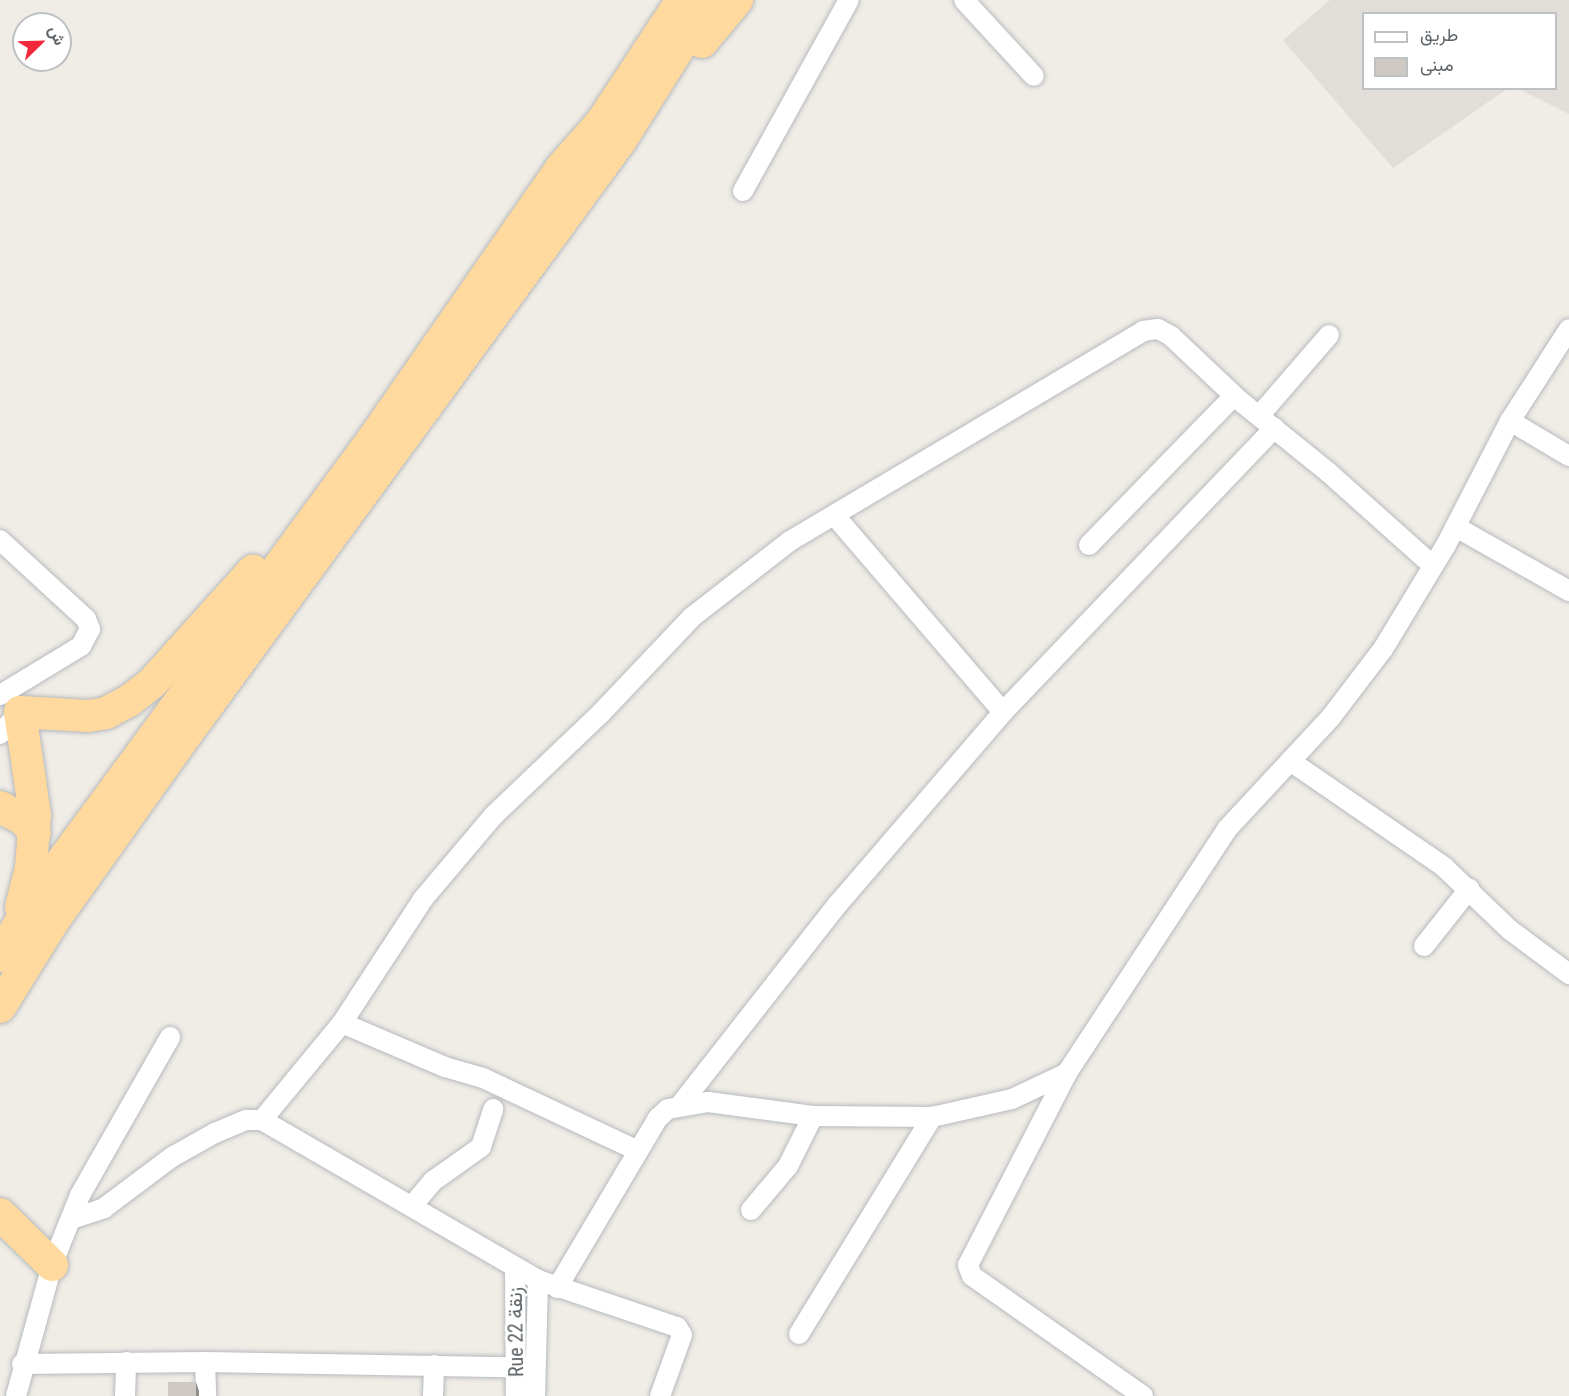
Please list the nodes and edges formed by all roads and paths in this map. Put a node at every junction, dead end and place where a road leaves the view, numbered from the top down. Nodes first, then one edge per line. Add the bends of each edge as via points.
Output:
1 (660, 0) edge
2 (682, 0) edge
3 (709, 0) edge
4 (737, 0) edge
5 (849, 0) edge
6 (964, 0) edge
7 (1034, 76) dead end
8 (621, 140) junction
9 (561, 168) junction
10 (743, 191) dead end
11 (1569, 328) edge
12 (1329, 334) dead end
13 (1234, 396) junction
14 (1258, 416) junction
15 (1510, 421) junction
16 (1274, 428) junction
17 (1569, 456) edge
18 (335, 490) junction
19 (836, 517) junction
20 (1456, 527) junction
21 (0, 540) edge
22 (1089, 545) dead end
23 (1433, 566) junction
24 (1569, 591) edge
25 (5, 703) edge
26 (1003, 712) junction
27 (1290, 761) junction
28 (0, 807) edge
29 (35, 833) junction
30 (1469, 889) junction
31 (7, 944) edge
32 (1424, 946) dead end
33 (1569, 974) edge
34 (0, 1007) edge
35 (342, 1023) junction
36 (170, 1037) dead end
37 (1067, 1073) junction
38 (681, 1104) junction
39 (493, 1109) dead end
40 (813, 1116) junction
41 (932, 1117) junction
42 (262, 1120) junction
43 (638, 1151) junction
44 (412, 1206) junction
45 (751, 1210) dead end
46 (0, 1214) edge
47 (71, 1219) junction
48 (52, 1265) junction
49 (515, 1268) junction
50 (538, 1280) junction
51 (557, 1288) junction
52 (799, 1334) dead end
53 (126, 1362) junction
54 (205, 1362) junction
55 (22, 1364) junction
56 (434, 1365) junction
57 (526, 1367) junction
58 (15, 1396) edge
59 (125, 1396) edge
60 (206, 1396) edge
61 (433, 1396) edge
62 (516, 1396) edge
63 (535, 1396) edge
64 (660, 1396) edge
65 (1143, 1396) edge

1 - 9 highway
2 - 9 highway via 601,123
3 - 8 highway
4 - 8 highway
5 - 10 street
6 - 7 street
8 - 34 highway via 177,747 52,923
9 - 18 highway
11 - 15 street
12 - 14 street
13 - 14 street
13 - 19 street via 1164,331 1143,331
13 - 22 street
14 - 16 street
15 - 17 street
15 - 20 street
16 - 23 street
16 - 26 street
18 - 25 highway via 257,567 152,683 129,702 88,716
18 - 31 highway via 35,898
19 - 26 street
19 - 35 street via 790,541 725,588 494,815 423,899
20 - 23 street
20 - 24 street
21 - 25 street via 86,619 90,629 81,646
23 - 27 street via 1383,649 1331,717
25 - 29 highway via 33,791
26 - 38 street via 838,904
27 - 30 street via 1444,867
27 - 37 street via 1227,829
28 - 29 highway via 22,819
29 - 31 highway
30 - 32 street
30 - 33 street via 1510,930
35 - 42 street
35 - 43 street via 445,1067 483,1078
36 - 47 street via 80,1195
37 - 41 street via 1012,1099
37 - 65 street via 968,1270
38 - 40 street via 708,1102
38 - 43 street via 658,1118
39 - 44 street via 481,1147 433,1181
40 - 41 street
40 - 45 street via 788,1166
41 - 52 street
42 - 44 street
42 - 47 street via 238,1122 193,1144 104,1208
43 - 51 street
44 - 49 street
46 - 48 highway
47 - 48 street
48 - 55 street
49 - 50 street
49 - 57 street, Rue 22 زنقة
50 - 51 street
50 - 57 street, Rue 22 زنقة
51 - 64 street via 677,1327 681,1335
53 - 54 street
53 - 55 street
53 - 59 street
54 - 56 street
54 - 60 street
55 - 58 street
56 - 57 street
56 - 61 street
57 - 62 street, Rue 22 زنقة
57 - 63 street, Rue 22 زنقة

